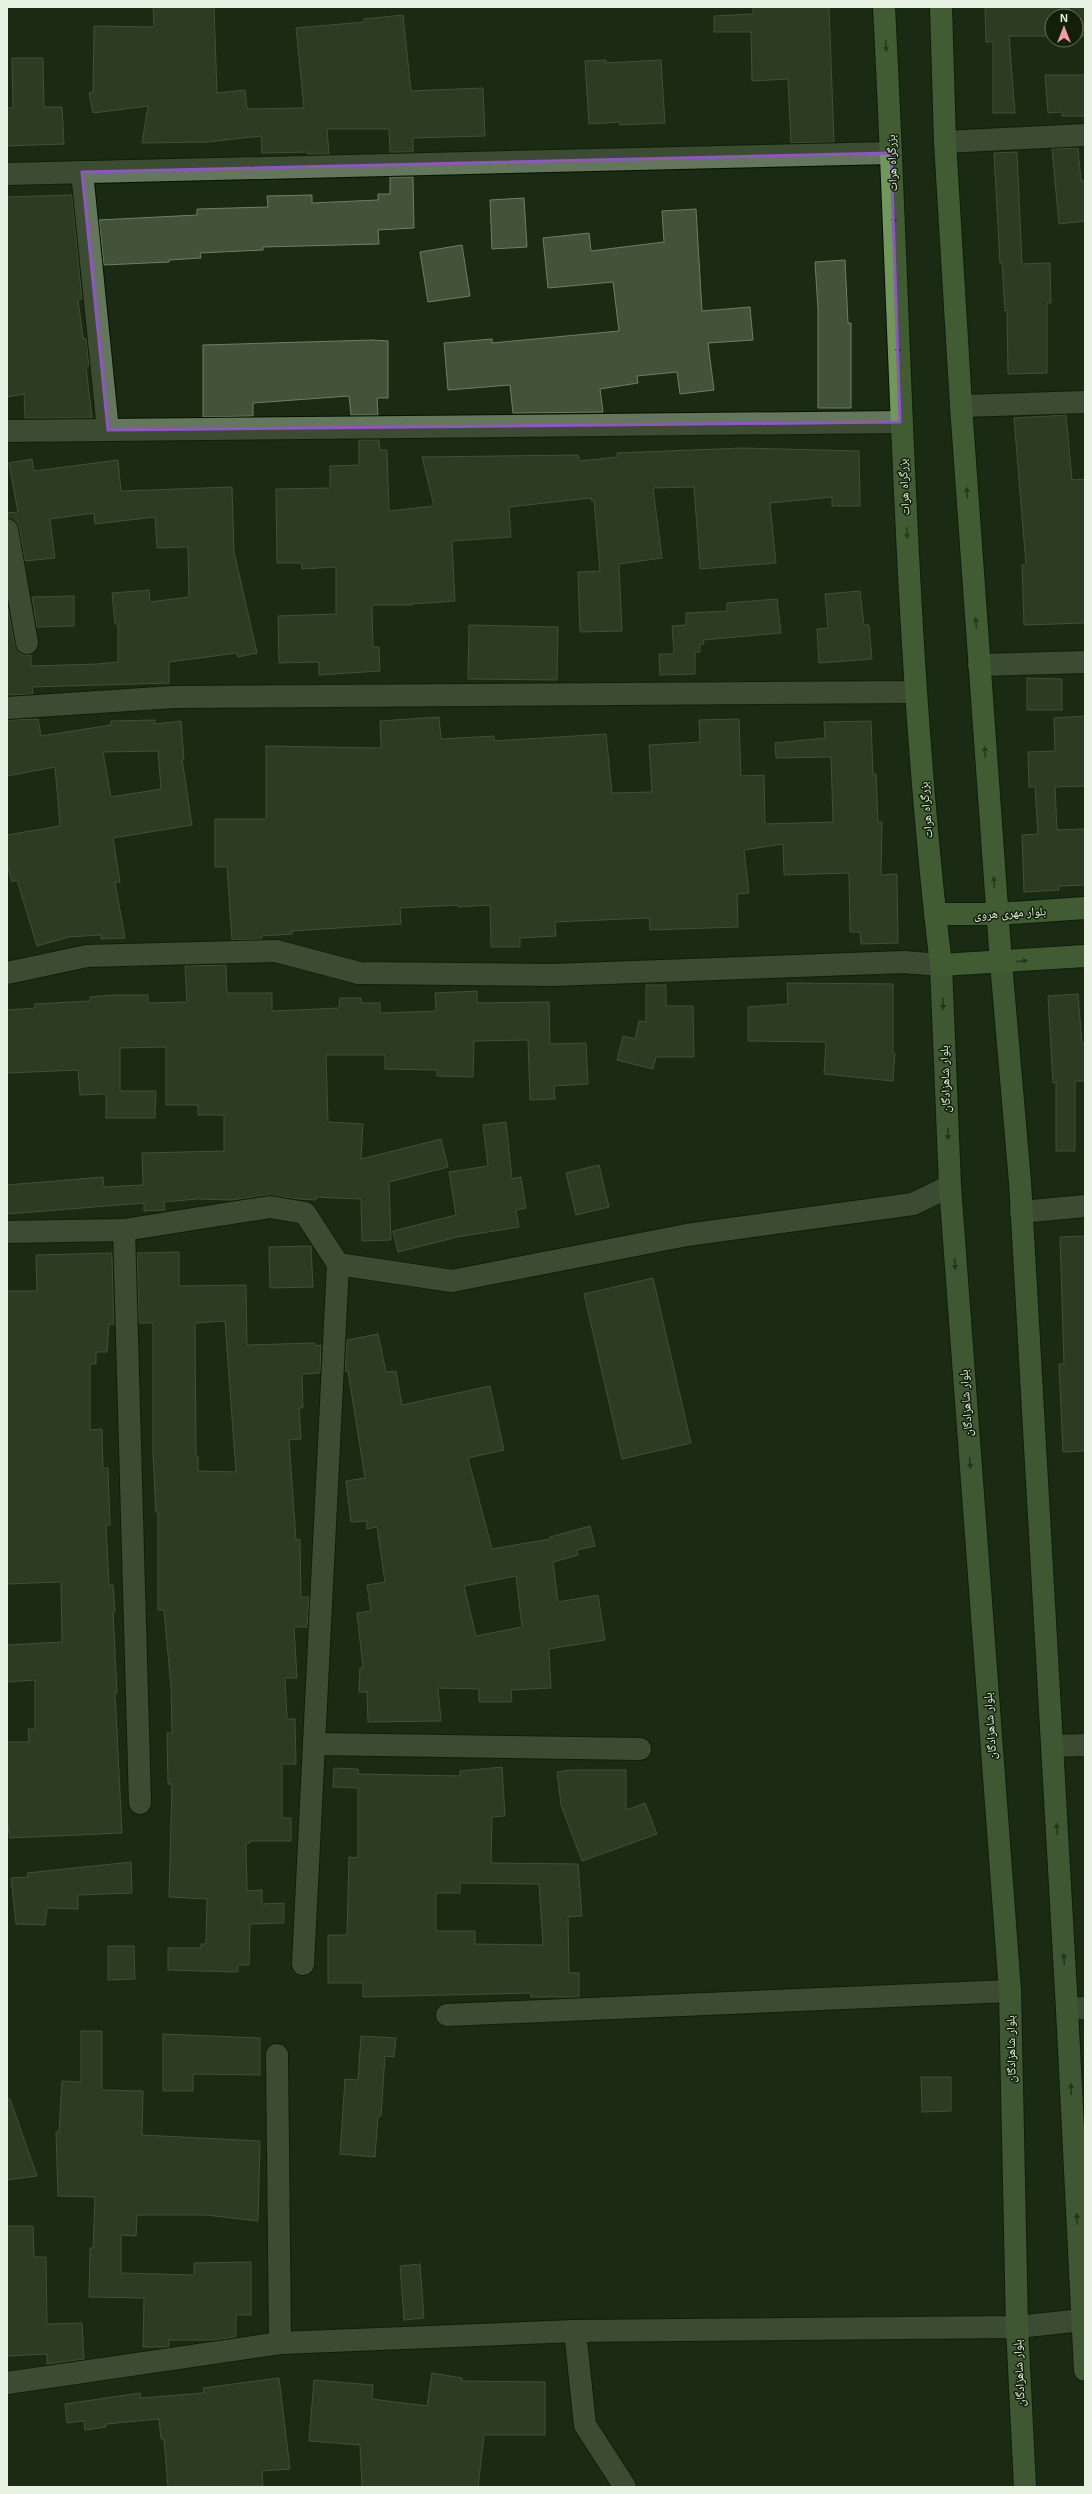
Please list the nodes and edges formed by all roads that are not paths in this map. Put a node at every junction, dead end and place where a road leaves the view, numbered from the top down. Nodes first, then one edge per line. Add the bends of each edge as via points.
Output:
1 (884, 7) edge
2 (941, 7) edge
3 (1085, 135) edge
4 (946, 142) junction
5 (891, 153) junction
6 (82, 172) junction
7 (7, 174) edge
8 (1085, 402) edge
9 (961, 406) junction
10 (900, 422) junction
11 (108, 430) junction
12 (7, 431) edge
13 (7, 530) edge
14 (27, 643) dead end
15 (1085, 662) edge
16 (979, 665) junction
17 (916, 692) junction
18 (7, 708) edge
19 (1085, 908) edge
20 (935, 914) junction
21 (996, 914) junction
22 (1085, 956) edge
23 (1001, 963) junction
24 (941, 965) junction
25 (7, 973) edge
26 (950, 1186) junction
27 (1085, 1206) edge
28 (1021, 1212) junction
29 (124, 1230) junction
30 (7, 1232) edge
31 (338, 1264) junction
32 (314, 1744) junction
33 (1085, 1745) edge
34 (1052, 1746) junction
35 (640, 1749) dead end
36 (140, 1803) dead end
37 (303, 1964) dead end
38 (1010, 1992) junction
39 (1076, 2009) edge
40 (447, 2015) dead end
41 (278, 2055) dead end
42 (1082, 2245) edge
43 (1082, 2320) junction
44 (1017, 2327) junction
45 (575, 2331) junction
46 (280, 2343) junction
47 (1085, 2370) edge
48 (7, 2383) edge
49 (625, 2487) edge
50 (1025, 2487) edge

1 -> 5 highway, بزرگراه هرات
2 - 4 highway
3 - 4 street
4 - 9 highway
5 - 6 street
5 -> 10 highway, بزرگراه هرات
6 - 7 street
6 - 11 street
8 - 9 street
16 -> 9 highway
10 - 11 street
10 -> 17 highway, بزرگراه هرات
11 - 12 street
13 - 14 street
15 - 16 street
21 -> 16 highway
17 - 18 street via 174,697
17 - 20 highway, بزرگراه هرات
19 - 21 highway, بلوار مهری هروی
20 - 21 highway, بلوار مهری هروی
20 - 24 highway, بزرگراه هرات
21 - 23 highway
23 -> 22 highway
23 - 24 highway
23 - 28 main road
24 - 25 street via 904,962 552,975 359,973 276,950 87,956
24 -> 26 main road, بلوار شاهزادگان
26 - 31 street via 913,1204 687,1235 452,1281
26 -> 38 main road, بلوار شاهزادگان
27 - 28 street
28 - 34 main road
29 - 30 street
29 - 31 street via 270,1206 305,1213
29 - 36 street
31 - 32 street
32 - 35 street
32 - 37 street
33 - 34 street
39 -> 34 main road
38 - 40 street
38 - 44 main road, بلوار شاهزادگان
42 -> 39 main road
41 - 46 street
42 - 43 main road
43 - 44 street
43 - 47 main road
44 - 45 street
44 - 50 main road, بلوار شاهزادگان
45 - 46 street
45 - 49 street via 585,2425
46 - 48 street

